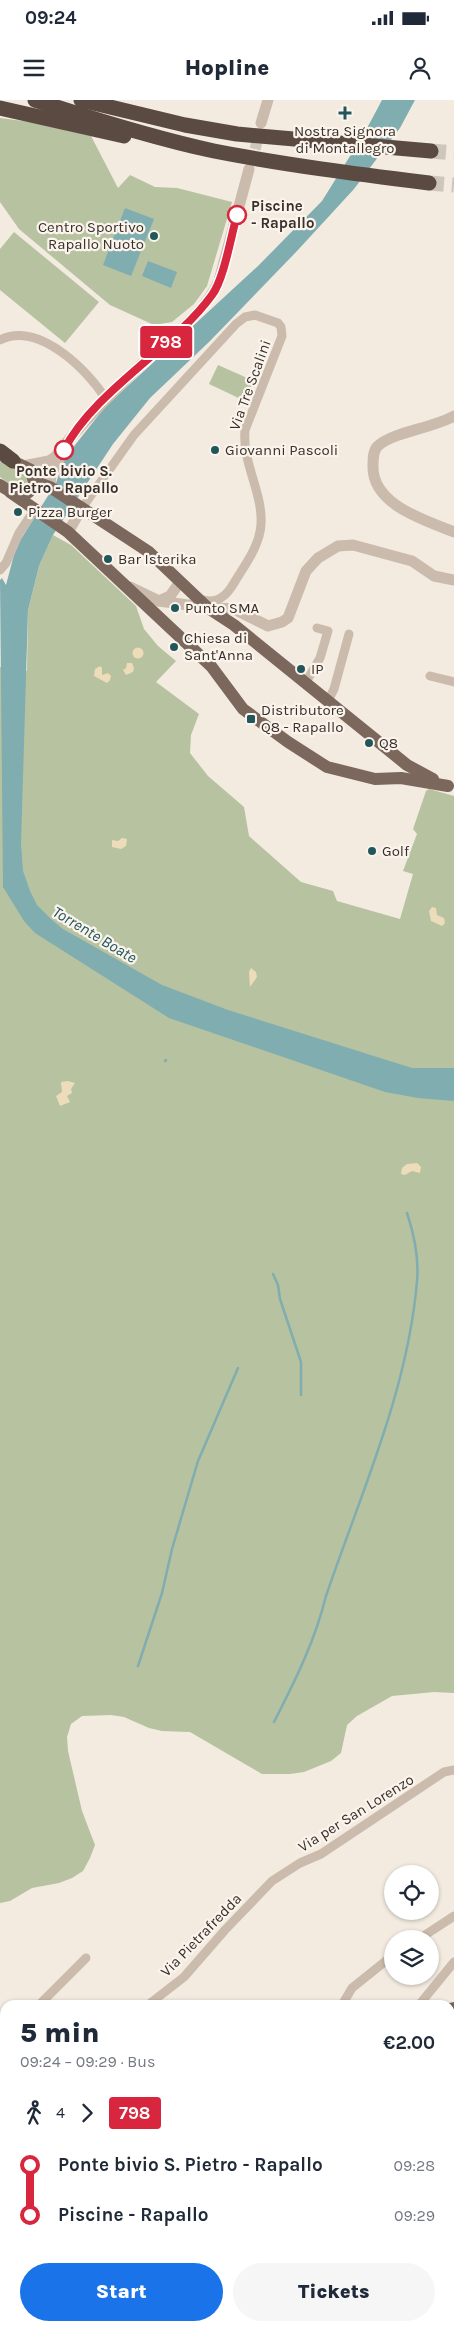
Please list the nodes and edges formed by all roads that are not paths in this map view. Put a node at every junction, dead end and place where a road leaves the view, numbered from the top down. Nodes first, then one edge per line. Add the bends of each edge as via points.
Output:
1 (35, 100) edge
2 (82, 100) edge
3 (268, 100) edge
4 (0, 108) edge
5 (261, 123) tunnel mouth
6 (214, 151) junction
7 (431, 151) tunnel mouth
8 (250, 169) tunnel mouth
9 (429, 183) tunnel mouth
10 (0, 340) edge
11 (106, 399) junction
12 (454, 416) edge
13 (71, 437) junction
14 (0, 445) edge
15 (11, 459) edge
16 (59, 460) junction
17 (34, 481) junction
18 (50, 487) junction
19 (3, 488) edge
20 (80, 506) junction
21 (35, 510) junction
22 (65, 530) junction
23 (454, 532) edge
24 (0, 570) edge
25 (454, 580) edge
26 (180, 582) junction
27 (126, 584) junction
28 (196, 598) junction
29 (159, 600) junction
30 (219, 600) junction
31 (208, 608) junction
32 (234, 609) junction
33 (317, 628) dead end
34 (349, 634) dead end
35 (430, 676) dead end
36 (306, 682) junction
37 (454, 682) edge
38 (328, 701) junction
39 (407, 765) junction
40 (401, 778) junction
41 (451, 787) edge
42 (454, 1770) edge
43 (272, 1881) joint
44 (454, 1916) edge
45 (433, 1930) edge
46 (86, 1958) dead end
47 (384, 1962) edge
48 (454, 1962) edge
49 (44, 2000) edge
50 (154, 2000) edge
51 (345, 2000) edge
52 (423, 2000) edge

1 - 6 highway
2 - 7 highway via 229,133
3 - 5 street
4 - 6 highway via 76,127 182,148
6 - 9 highway
8 - 11 street via 213,294
10 - 11 street via 15,335 62,352
11 - 13 street
12 - 23 street via 428,428 390,438 377,446 373,476 387,498
13 - 15 street via 49,461
13 - 16 street
14 - 15 street via 13,454
15 - 17 main road via 31,470
16 - 17 street
16 - 18 street via 51,474
17 - 18 main road
17 - 19 main road via 26,494 16,495
18 - 20 main road
19 - 21 main road
20 - 22 street
20 - 26 main road via 149,552
20 - 30 street, Via Tre Scalini via 134,435 236,324 255,315 278,323 282,336 245,430 244,444 260,511 259,535 232,588
21 - 22 main road
21 - 24 street
22 - 27 main road
25 - 32 street via 434,576 412,561 353,545 338,546 318,558 306,571 291,614 282,622 268,626
26 - 28 main road
26 - 29 street via 170,596
27 - 29 street
27 - 40 main road via 211,666 250,716 327,766 375,779
28 - 30 street
28 - 31 main road
29 - 31 street
30 - 32 street
31 - 32 street
31 - 36 main road via 234,624
33 - 36 street via 328,631 320,658
34 - 38 street
35 - 37 street
36 - 38 main road
38 - 39 main road
39 - 40 street
39 - 41 main road
40 - 41 main road
42 - 43 street, Via per San Lorenzo via 444,1772 321,1854
43 - 50 street, Via Pietrafredda via 184,1977
44 - 45 street
46 - 49 street
47 - 51 street via 352,1988
48 - 52 street

